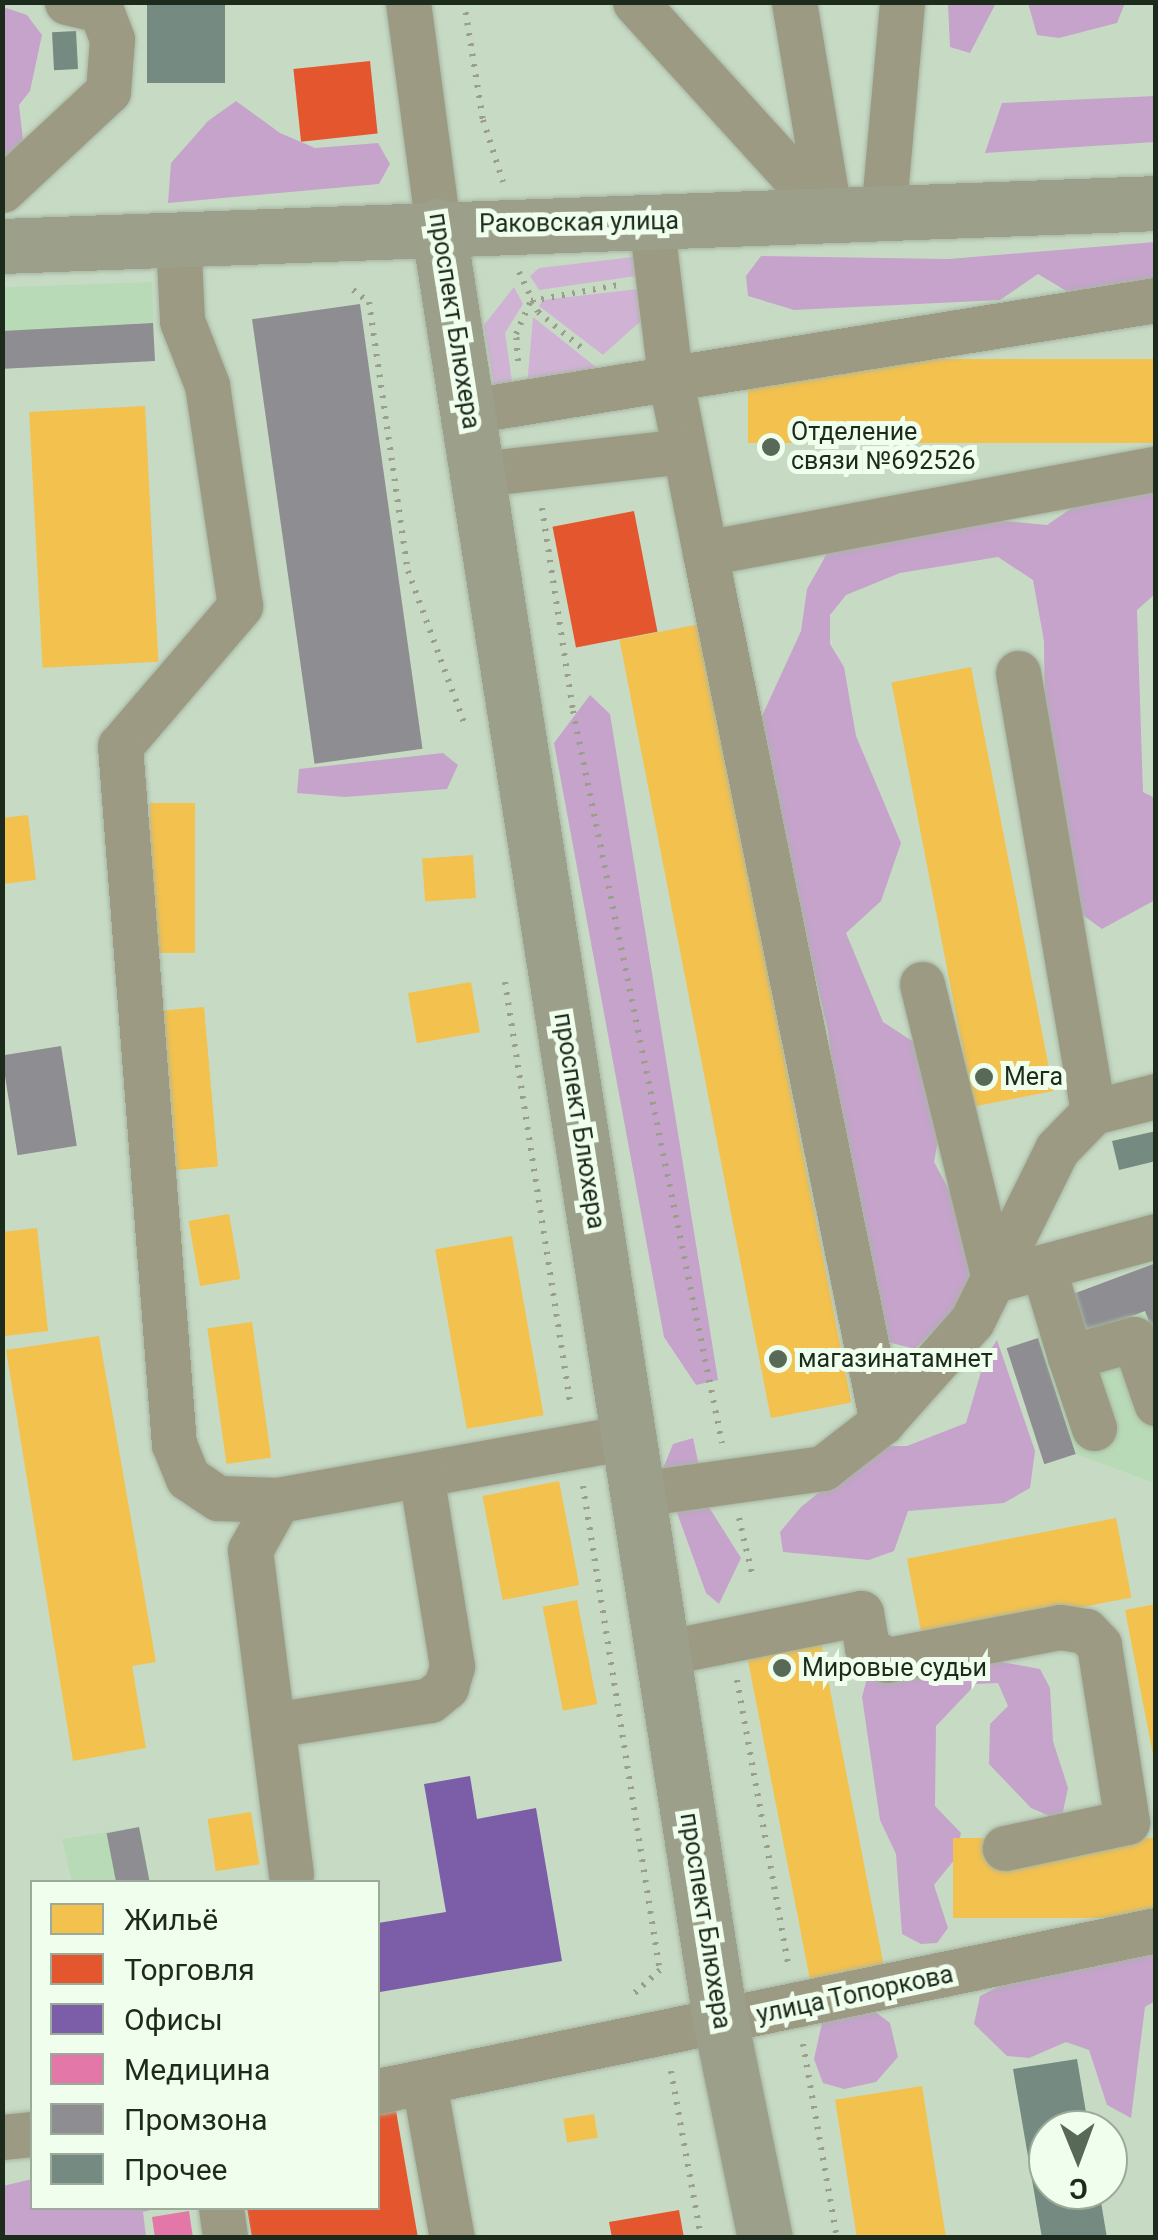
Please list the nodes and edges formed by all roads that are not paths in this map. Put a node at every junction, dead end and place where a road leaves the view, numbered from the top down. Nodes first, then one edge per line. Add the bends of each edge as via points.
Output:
1 (67, 2) edge
2 (408, 2) edge
3 (636, 2) edge
4 (794, 2) edge
5 (902, 2) edge
6 (2, 190) edge
7 (1156, 204) edge
8 (856, 216) junction
9 (651, 222) junction
10 (438, 226) junction
11 (178, 238) junction
12 (2, 246) edge
13 (1156, 300) edge
14 (670, 376) junction
15 (495, 406) junction
16 (682, 450) junction
17 (1156, 469) edge
18 (479, 474) junction
19 (705, 553) junction
20 (1018, 673) dead end
21 (922, 984) dead end
22 (1156, 1096) edge
23 (1093, 1112) junction
24 (1156, 1236) edge
25 (1043, 1267) junction
26 (994, 1280) junction
27 (1070, 1356) junction
28 (1156, 1404) edge
29 (882, 1422) junction
30 (1094, 1428) dead end
31 (602, 1440) junction
32 (422, 1474) junction
33 (638, 1494) junction
34 (278, 1500) junction
35 (663, 1653) junction
36 (272, 1725) junction
37 (1005, 1848) dead end
38 (291, 1874) dead end
39 (1156, 1930) edge
40 (695, 2029) junction
41 (424, 2083) junction
42 (380, 2091) edge
43 (30, 2134) edge
44 (2, 2137) edge
45 (222, 2210) edge
46 (225, 2238) edge
47 (452, 2238) edge
48 (765, 2238) edge

1 - 6 street via 101,10 112,39 108,91
2 - 10 street, проспект Блюхера
3 - 8 street
4 - 8 street
5 - 8 street
7 - 8 main road, Раковская улица
8 - 9 main road, Раковская улица
9 - 10 main road, Раковская улица
9 - 14 street
10 - 11 main road, Раковская улица
10 - 15 main road, проспект Блюхера
11 - 12 main road, Раковская улица
11 - 34 street via 182,321 207,385 240,606 120,746 174,1444 188,1478 218,1498
13 - 14 street
14 - 15 street
14 - 16 street
15 - 18 main road, проспект Блюхера
16 - 18 street
16 - 19 street
17 - 19 street
18 - 31 main road, проспект Блюхера
19 - 29 street
20 - 23 street
21 - 26 street
22 - 23 street
23 - 26 street via 1057,1149
24 - 25 street
25 - 26 street
25 - 27 street
26 - 29 street via 972,1321
27 - 28 street via 1134,1339
27 - 30 street
29 - 33 street via 823,1468
31 - 32 street
31 - 33 main road, проспект Блюхера
32 - 34 street
32 - 36 street via 452,1666 446,1687 430,1700
33 - 35 main road, проспект Блюхера
34 - 36 street via 250,1550
35 - 37 street via 862,1613 867,1648 886,1660 1060,1627 1086,1631 1099,1645 1130,1813 1116,1826
35 - 40 main road, проспект Блюхера
36 - 38 street
39 - 40 street, улица Топоркова
40 - 41 street, улица Топоркова
40 - 48 main road, проспект Блюхера
41 - 42 street, улица Топоркова
41 - 47 street
43 - 44 street
45 - 46 street

